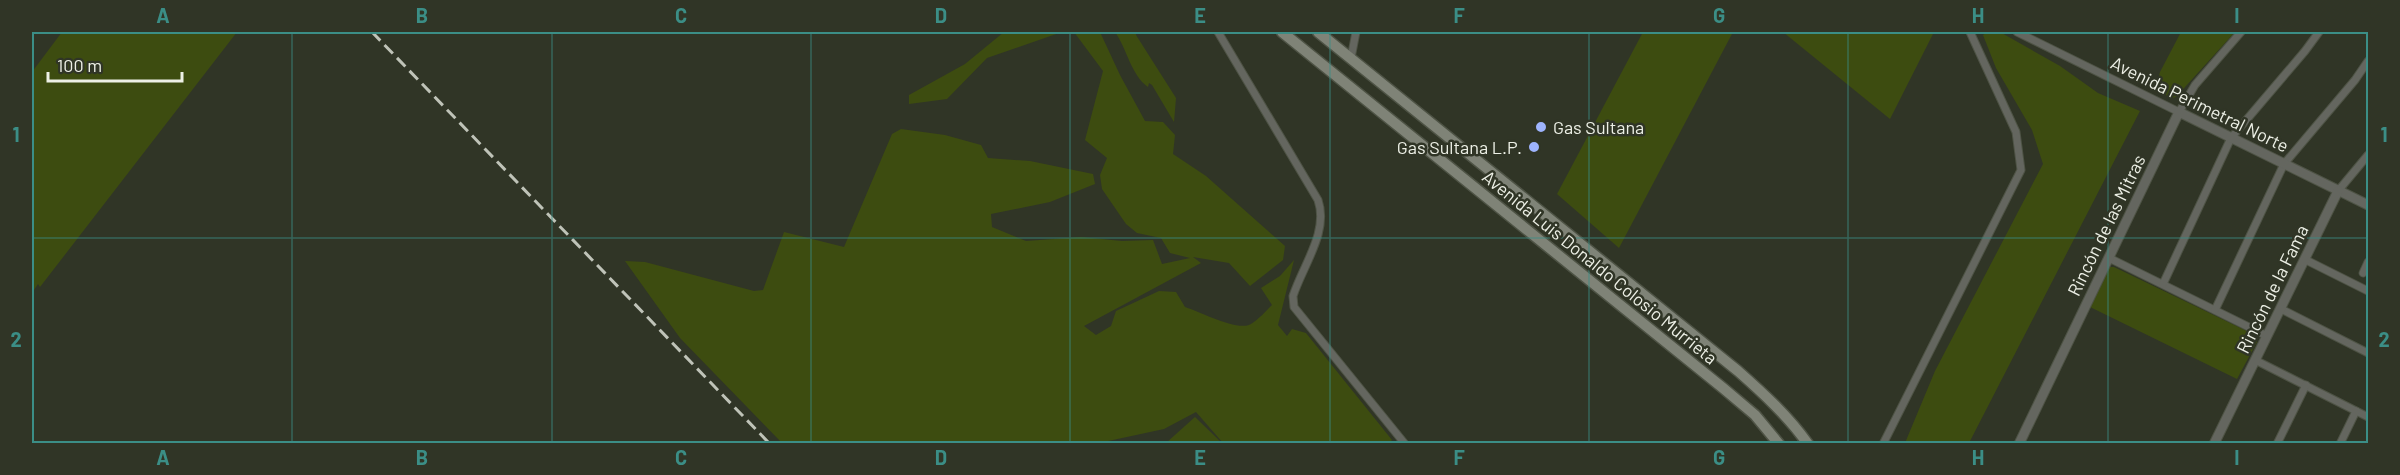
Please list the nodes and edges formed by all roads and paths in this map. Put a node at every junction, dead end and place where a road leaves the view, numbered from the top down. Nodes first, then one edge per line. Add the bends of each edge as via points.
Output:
1 (1218, 32) edge
2 (1282, 32) edge
3 (1318, 32) edge
4 (1356, 32) edge
5 (1970, 32) edge
6 (2017, 32) edge
7 (2241, 32) edge
8 (2319, 32) edge
9 (1351, 58) junction
10 (2368, 62) edge
11 (2179, 112) junction
12 (2230, 138) junction
13 (2368, 156) edge
14 (2284, 164) junction
15 (2338, 190) junction
16 (2368, 205) edge
17 (2109, 258) junction
18 (2306, 260) junction
19 (2368, 262) edge
20 (2363, 273) dead end
21 (2163, 284) junction
22 (2368, 291) edge
23 (2281, 309) junction
24 (2215, 310) junction
25 (1692, 334) junction
26 (2266, 336) junction
27 (1677, 350) junction
28 (2368, 353) edge
29 (2255, 360) junction
30 (2306, 386) junction
31 (2356, 411) junction
32 (2368, 417) edge
33 (1405, 444) edge
34 (1779, 444) edge
35 (1808, 444) edge
36 (1883, 444) edge
37 (2019, 444) edge
38 (2214, 444) edge
39 (2277, 444) edge
40 (2340, 444) edge

1 - 33 street via 1322,209 1319,231 1293,296 1294,307
2 - 27 main road, Avenida Luis Donaldo Colosio Murrieta
3 - 9 main road, Avenida Luis Donaldo Colosio Murrieta
4 - 9 street
5 - 36 street via 2016,132 2020,170
6 - 11 street, Avenida Perimetral Norte
7 - 11 street, Rincón de las Mitras via 2195,85
8 - 12 street
9 - 25 main road, Avenida Luis Donaldo Colosio Murrieta
10 - 14 street
11 - 12 street, Avenida Perimetral Norte
11 - 17 street, Rincón de las Mitras
12 - 14 street, Avenida Perimetral Norte
12 - 21 street
13 - 15 street, Rincón de la Fama
14 - 15 street, Avenida Perimetral Norte
14 - 24 street
15 - 16 street, Avenida Perimetral Norte
15 - 18 street, Rincón de la Fama
17 - 21 street
17 - 37 street, Rincón de las Mitras
18 - 22 street
18 - 23 street, Rincón de la Fama
19 - 20 street
21 - 24 street
23 - 26 street, Rincón de la Fama
23 - 28 street
24 - 26 street
25 - 27 main road
25 - 35 main road, Avenida Luis Donaldo Colosio Murrieta via 1772,400
26 - 29 street, Rincón de la Fama
27 - 34 main road, Avenida Luis Donaldo Colosio Murrieta via 1755,415
29 - 30 street
29 - 38 street, Rincón de la Fama
30 - 31 street
30 - 39 street
31 - 32 street
31 - 40 street

